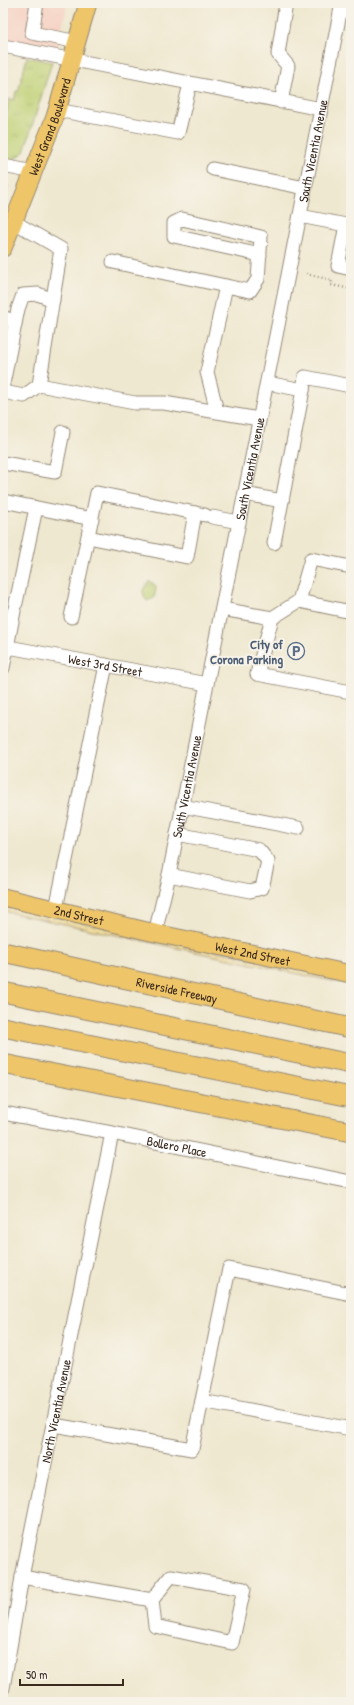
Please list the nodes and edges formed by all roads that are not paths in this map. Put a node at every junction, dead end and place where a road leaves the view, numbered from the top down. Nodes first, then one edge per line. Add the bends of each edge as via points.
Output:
1 (37, 3) edge
2 (88, 3) edge
3 (286, 3) edge
4 (342, 3) edge
5 (78, 42) junction
6 (3, 46) edge
7 (72, 60) junction
8 (190, 84) junction
9 (282, 102) junction
10 (57, 110) junction
11 (321, 110) junction
12 (3, 166) edge
13 (213, 169) dead end
14 (34, 172) junction
15 (305, 188) junction
16 (300, 216) junction
17 (14, 222) junction
18 (348, 226) edge
19 (3, 248) edge
20 (260, 255) junction
21 (113, 262) dead end
22 (351, 269) edge
23 (226, 286) junction
24 (53, 300) junction
25 (3, 317) edge
26 (16, 322) junction
27 (267, 383) junction
28 (3, 384) edge
29 (39, 385) junction
30 (351, 386) edge
31 (303, 390) junction
32 (3, 392) edge
33 (217, 411) junction
34 (259, 419) junction
35 (64, 432) dead end
36 (3, 463) edge
37 (244, 494) junction
38 (3, 501) edge
39 (282, 501) junction
40 (36, 508) junction
41 (204, 515) junction
42 (92, 519) junction
43 (238, 522) junction
44 (88, 537) junction
45 (274, 543) dead end
46 (351, 567) edge
47 (299, 601) junction
48 (222, 608) junction
49 (351, 612) edge
50 (71, 617) dead end
51 (272, 618) junction
52 (5, 646) edge
53 (106, 665) junction
54 (3, 668) edge
55 (207, 684) junction
56 (351, 692) edge
57 (182, 806) junction
58 (298, 828) dead end
59 (177, 834) junction
60 (169, 875) junction
61 (3, 897) edge
62 (56, 909) junction
63 (155, 933) junction
64 (3, 952) edge
65 (351, 974) edge
66 (3, 992) edge
67 (3, 1027) edge
68 (351, 1028) edge
69 (351, 1064) edge
70 (3, 1065) edge
71 (351, 1097) edge
72 (3, 1113) edge
73 (351, 1132) edge
74 (112, 1133) junction
75 (351, 1182) edge
76 (351, 1294) edge
77 (202, 1401) junction
78 (54, 1425) junction
79 (351, 1429) edge
80 (22, 1576) junction
81 (152, 1600) junction
82 (3, 1688) edge

1 - 5 street via 32,32
2 - 5 main road, West Grand Boulevard
3 - 9 street via 278,54 288,66
4 - 11 street, South Vicentia Avenue
5 - 7 main road, West Grand Boulevard
6 - 7 street
7 - 8 street
7 - 10 main road, West Grand Boulevard
8 - 9 street
8 - 10 street via 178,133
9 - 11 street
10 - 14 main road, West Grand Boulevard
11 - 15 street, South Vicentia Avenue
12 - 14 street
13 - 15 street
14 - 17 main road, West Grand Boulevard
15 - 16 street, South Vicentia Avenue
16 - 18 street
16 - 27 street, South Vicentia Avenue
17 - 19 main road, West Grand Boulevard
17 - 24 street via 61,248
18 - 22 street via 338,266
20 - 20 street via 261,237 182,219 174,223 174,236
20 - 23 street via 258,279 250,291
21 - 23 street
23 - 33 street via 207,372
24 - 26 street via 38,294 23,295
24 - 29 street
25 - 26 street
26 - 28 street
27 - 31 street
27 - 34 street, South Vicentia Avenue
29 - 32 street via 24,396
29 - 33 street via 135,403 164,403
30 - 31 street via 305,377
31 - 39 street
33 - 34 street
34 - 37 street, South Vicentia Avenue
35 - 36 street via 55,472
37 - 39 street
37 - 43 street, South Vicentia Avenue
38 - 40 street
39 - 45 street
40 - 42 street
40 - 52 street
41 - 42 street via 97,493
41 - 43 street
41 - 44 street via 187,557
42 - 44 street
43 - 48 street, South Vicentia Avenue
44 - 50 street
46 - 47 street via 311,559
47 - 49 street
47 - 51 street
48 - 51 street
48 - 55 street, South Vicentia Avenue
51 - 56 street via 257,674
52 - 53 street, West 3rd Street
52 - 54 street
53 - 55 street, West 3rd Street
53 - 62 street
55 - 57 street, South Vicentia Avenue
57 - 58 street
57 - 59 street, South Vicentia Avenue
59 - 60 street, South Vicentia Avenue
59 - 60 street via 259,850 268,861 262,888 250,891
60 - 63 street, South Vicentia Avenue
61 - 62 main road, 2nd Street
62 - 63 main road, 2nd Street
63 - 65 main road, West 2nd Street
64 - 68 highway, Riverside Freeway
66 - 69 highway
67 - 71 highway
70 - 73 highway
72 - 74 street, Bollero Place
74 - 75 street, Bollero Place
74 - 78 street, North Vicentia Avenue
76 - 77 street via 229,1269
77 - 78 street via 192,1449
77 - 79 street
78 - 80 street, North Vicentia Avenue
80 - 81 street
80 - 82 street, North Vicentia Avenue
81 - 81 street via 155,1626 232,1643 244,1590 171,1576

